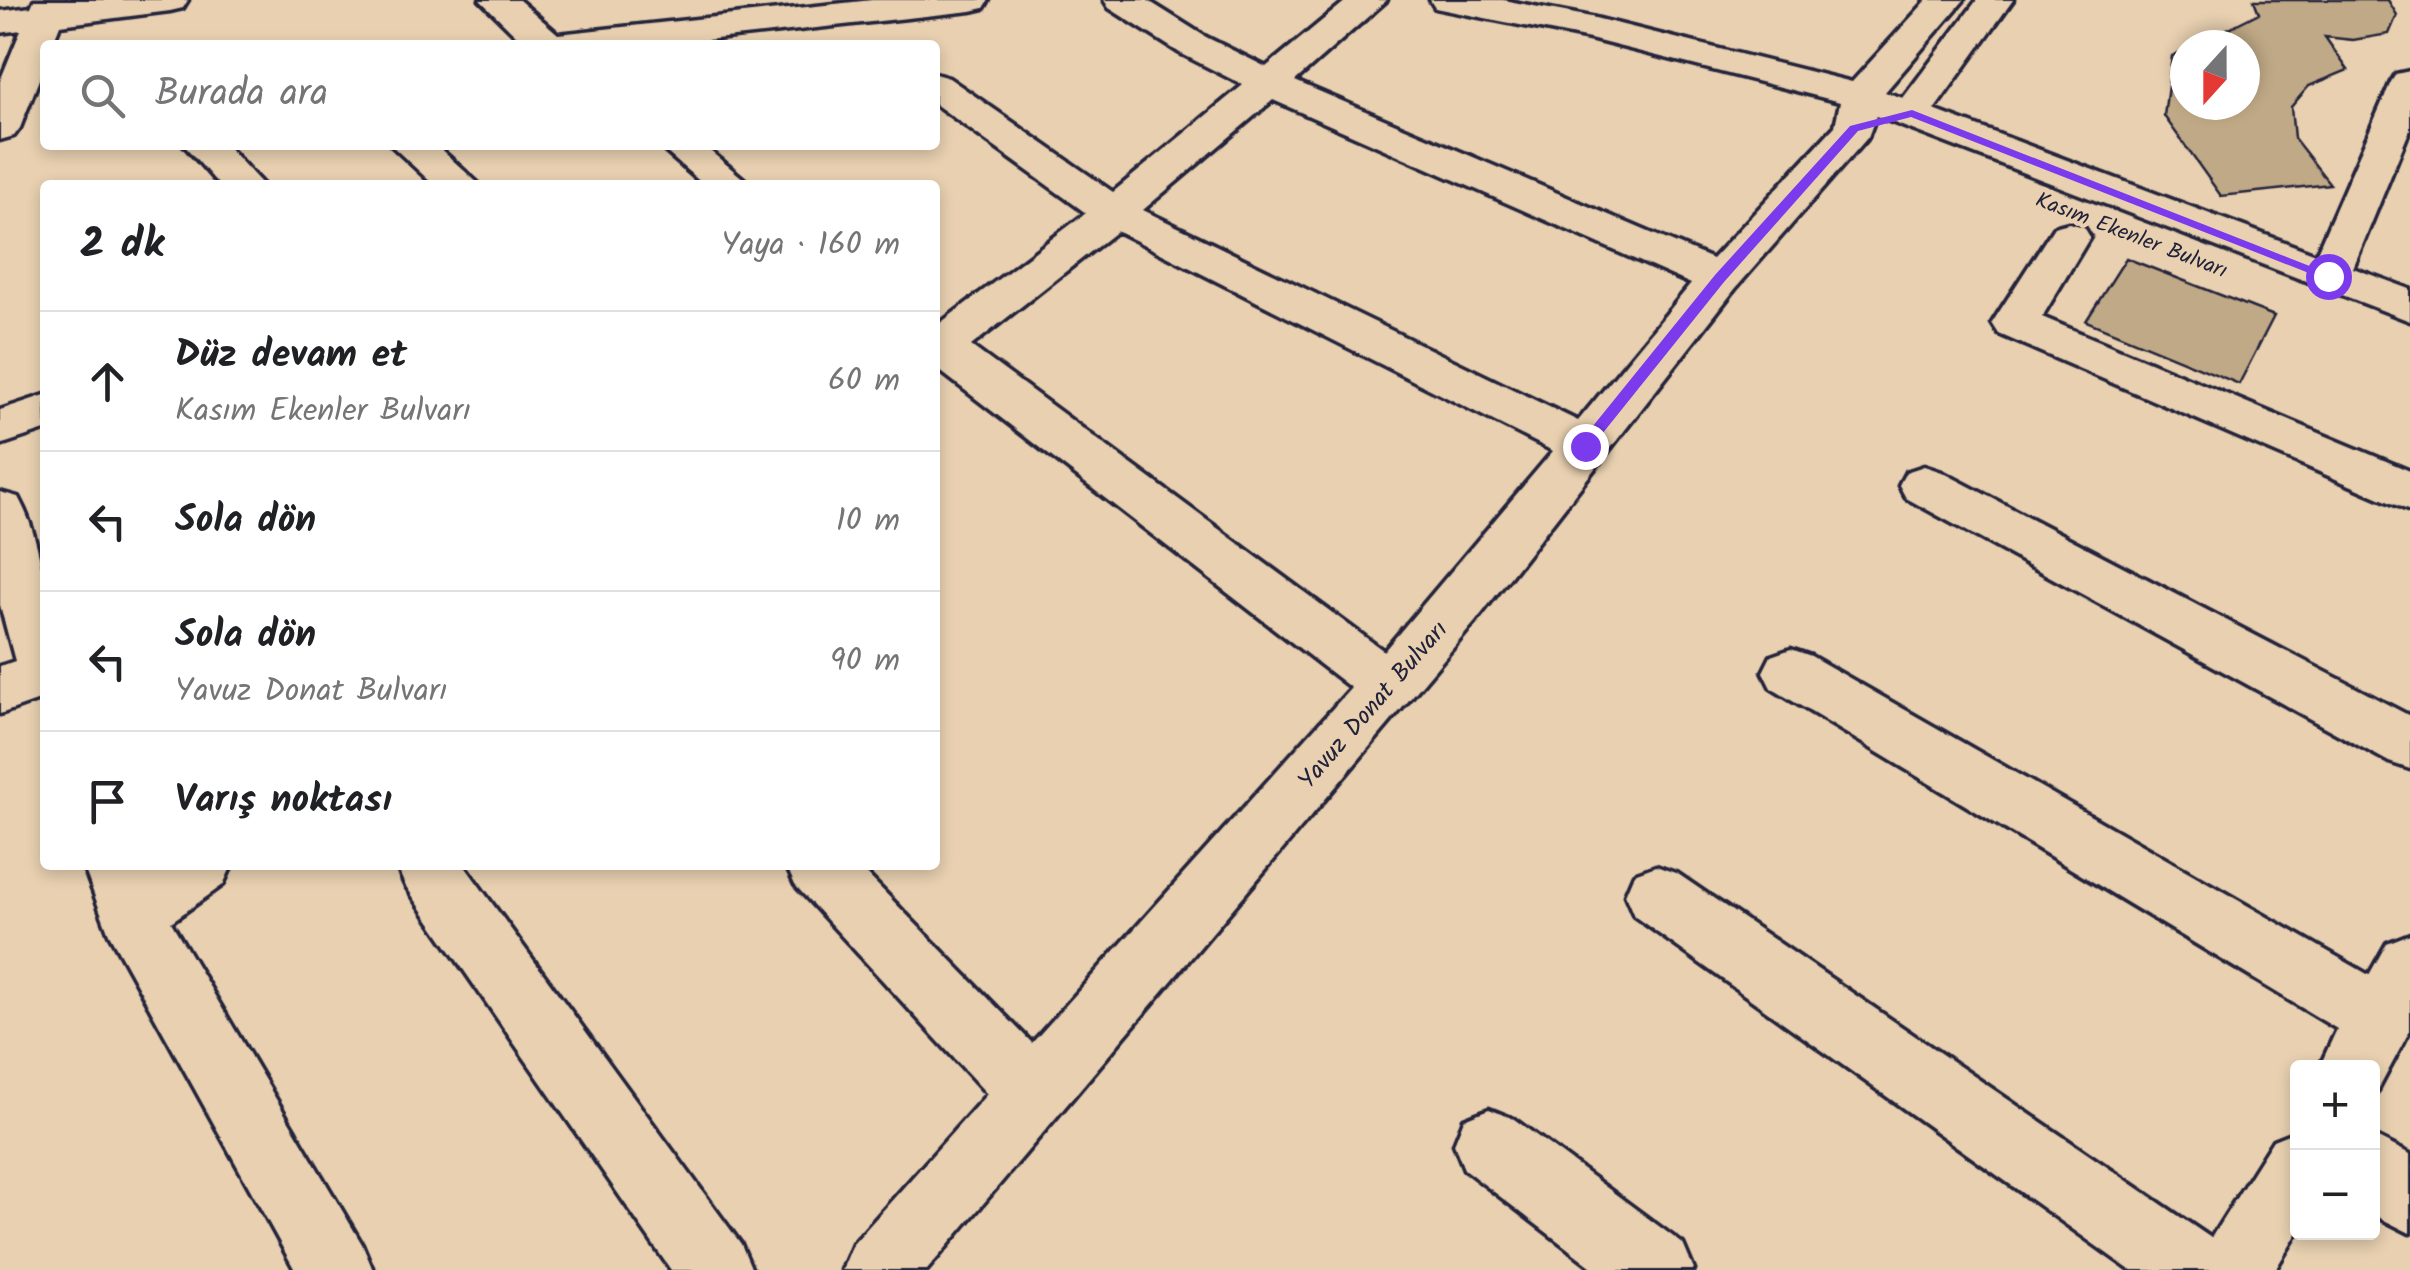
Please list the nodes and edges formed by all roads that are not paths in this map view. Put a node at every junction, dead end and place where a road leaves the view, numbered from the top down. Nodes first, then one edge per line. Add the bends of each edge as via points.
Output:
1 (170, 0) edge
2 (498, 0) edge
3 (971, 0) edge
4 (1122, 0) edge
5 (1370, 0) edge
6 (1448, 0) edge
7 (1996, 0) edge
8 (48, 8) edge
9 (1926, 8) edge
10 (841, 14) junction
11 (0, 22) edge
12 (542, 40) edge
13 (605, 40) edge
14 (871, 40) edge
15 (2410, 82) edge
16 (1270, 84) junction
17 (940, 90) edge
18 (1858, 112) junction
19 (1912, 113) junction
20 (13, 114) edge
21 (2399, 136) edge
22 (209, 150) edge
23 (417, 150) edge
24 (684, 150) edge
25 (237, 180) edge
26 (452, 180) edge
27 (724, 180) edge
28 (1114, 213) junction
29 (2069, 237) dead end
30 (2328, 276) junction
31 (1720, 278) junction
32 (2410, 306) edge
33 (2410, 340) edge
34 (940, 345) edge
35 (940, 349) edge
36 (40, 414) edge
37 (0, 428) edge
38 (1585, 446) junction
39 (1924, 486) dead end
40 (2410, 492) edge
41 (0, 511) edge
42 (40, 652) edge
43 (40, 672) edge
44 (1791, 672) dead end
45 (1388, 685) junction
46 (0, 690) edge
47 (2410, 744) edge
48 (185, 870) edge
49 (431, 870) edge
50 (822, 870) edge
51 (123, 889) edge
52 (1656, 895) dead end
53 (2381, 1017) edge
54 (1034, 1094) junction
55 (1489, 1144) dead end
56 (2380, 1176) edge
57 (2290, 1178) edge
58 (2410, 1197) edge
59 (336, 1270) edge
60 (715, 1270) edge
61 (879, 1270) edge
62 (1656, 1270) edge
63 (2193, 1270) edge
64 (2233, 1270) edge

1 - 8 street
2 - 12 street
3 - 10 street
4 - 16 street
5 - 16 street
6 - 18 street, Kasım Ekenler Bulvarı via 1591,28
7 - 19 street
8 - 11 street
8 - 20 street
9 - 18 street, Yavuz Donat Bulvarı
10 - 13 street
10 - 14 street
15 - 21 street
16 - 28 street
16 - 31 street
17 - 28 street
18 - 19 street
18 - 31 street, Yavuz Donat Bulvarı
18 - 33 street, Kasım Ekenler Bulvarı
19 - 30 street, Kasım Ekenler Bulvarı
21 - 30 street
22 - 25 street
23 - 26 street
24 - 27 street
28 - 34 street
28 - 38 street
29 - 40 street via 2015,323
30 - 32 street, Kasım Ekenler Bulvarı
31 - 38 street, Yavuz Donat Bulvarı
35 - 45 street
36 - 37 street
38 - 45 street, Yavuz Donat Bulvarı
39 - 47 street
41 - 42 street
43 - 46 street
44 - 53 street
45 - 54 street, Yavuz Donat Bulvarı
48 - 51 street
49 - 60 street
50 - 54 street
51 - 59 street
52 - 63 street
54 - 61 street, Yavuz Donat Bulvarı
55 - 62 street
56 - 58 street
57 - 64 street

